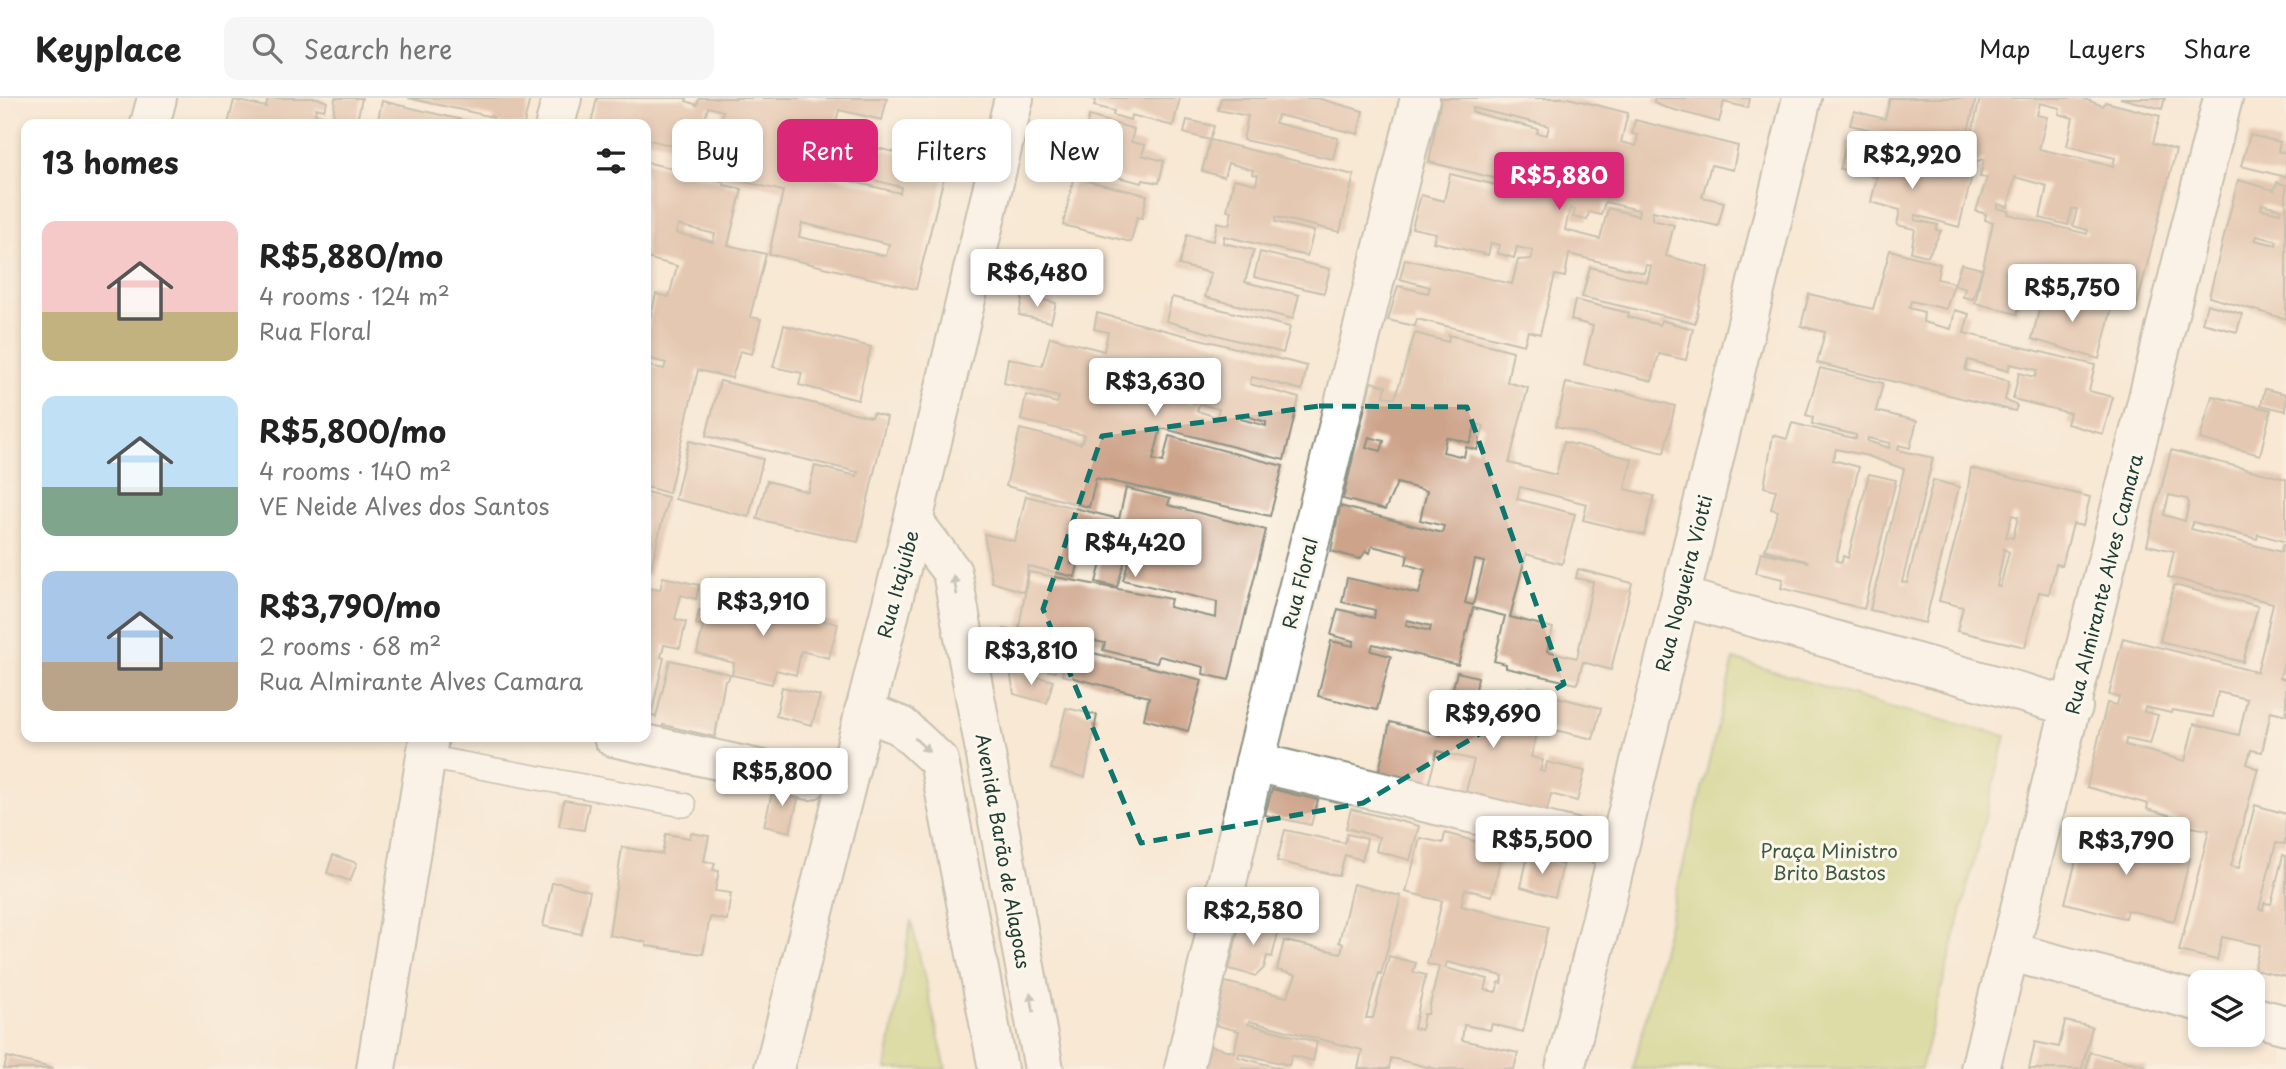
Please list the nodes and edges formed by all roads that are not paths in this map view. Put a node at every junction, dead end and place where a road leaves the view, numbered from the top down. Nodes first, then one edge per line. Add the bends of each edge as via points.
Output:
1 (157, 98) edge
2 (562, 98) edge
3 (1014, 98) edge
4 (1420, 98) edge
5 (1802, 98) edge
6 (2223, 98) edge
7 (151, 119) edge
8 (556, 119) edge
9 (913, 521) junction
10 (1681, 597) junction
11 (2073, 708) junction
12 (864, 711) junction
13 (636, 742) edge
14 (427, 747) edge
15 (1255, 762) junction
16 (809, 780) dead end
17 (684, 805) dead end
18 (1617, 848) junction
19 (2011, 952) junction
20 (2188, 999) edge
21 (2265, 1019) edge
22 (2286, 1025) edge
23 (376, 1069) edge
24 (774, 1069) edge
25 (998, 1069) edge
26 (1044, 1069) edge
27 (1184, 1069) edge
28 (1565, 1069) edge
29 (1980, 1069) edge

1 - 7 street
2 - 8 street
3 - 9 street, Rua Itajuíbe
4 - 15 street, Rua Floral
5 - 10 street, Rua Nogueira Viotti
6 - 11 street, Rua Almirante Alves Camara
9 - 12 street, Rua Itajuíbe
26 -> 9 street, Avenida Barão de Alagoas via 952,572
10 - 11 street
10 - 18 street, Rua Nogueira Viotti
11 - 19 street, Rua Almirante Alves Camara
12 - 24 street, Rua Itajuíbe
12 -> 25 street via 901,726 939,761
13 - 16 street
14 - 17 lane
14 - 23 street
15 - 18 street
15 - 27 street, Rua Floral
18 - 28 street, Rua Nogueira Viotti
19 - 20 street
19 - 29 street, Rua Almirante Alves Camara
21 - 22 street

